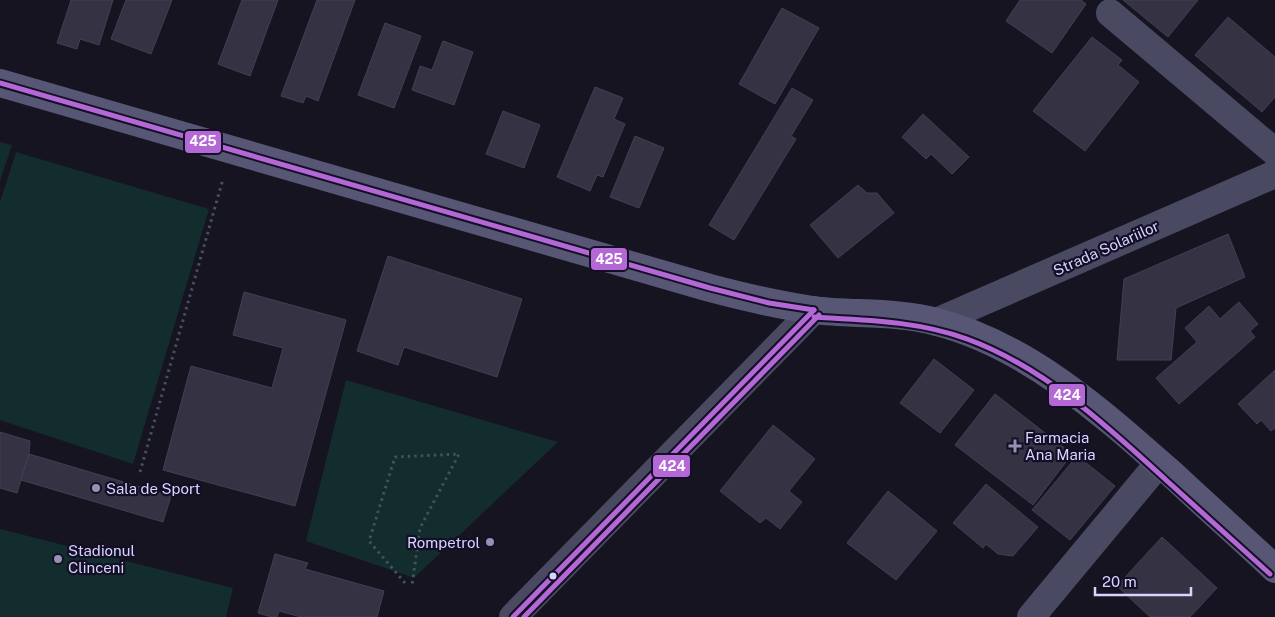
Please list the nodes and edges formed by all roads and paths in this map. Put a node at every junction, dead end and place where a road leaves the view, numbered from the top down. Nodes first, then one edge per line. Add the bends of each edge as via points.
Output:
1 (1110, 13) dead end
2 (0, 82) edge
3 (232, 150) junction
4 (1275, 152) edge
5 (1275, 174) edge
6 (814, 310) junction
7 (936, 322) junction
8 (1159, 463) junction
9 (140, 472) dead end
10 (1275, 569) edge
11 (405, 583) dead end
12 (412, 585) dead end
13 (513, 617) edge
14 (1031, 617) edge

1 - 4 street
2 - 3 main road
3 - 6 main road via 710,288
3 - 9 path
5 - 7 street, Strada Solariilor
6 - 7 main road via 901,315
6 - 13 street
7 - 8 main road via 970,333 1026,360 1082,400
8 - 10 main road
8 - 14 street
11 - 12 path via 369,541 395,457 459,454 420,528

